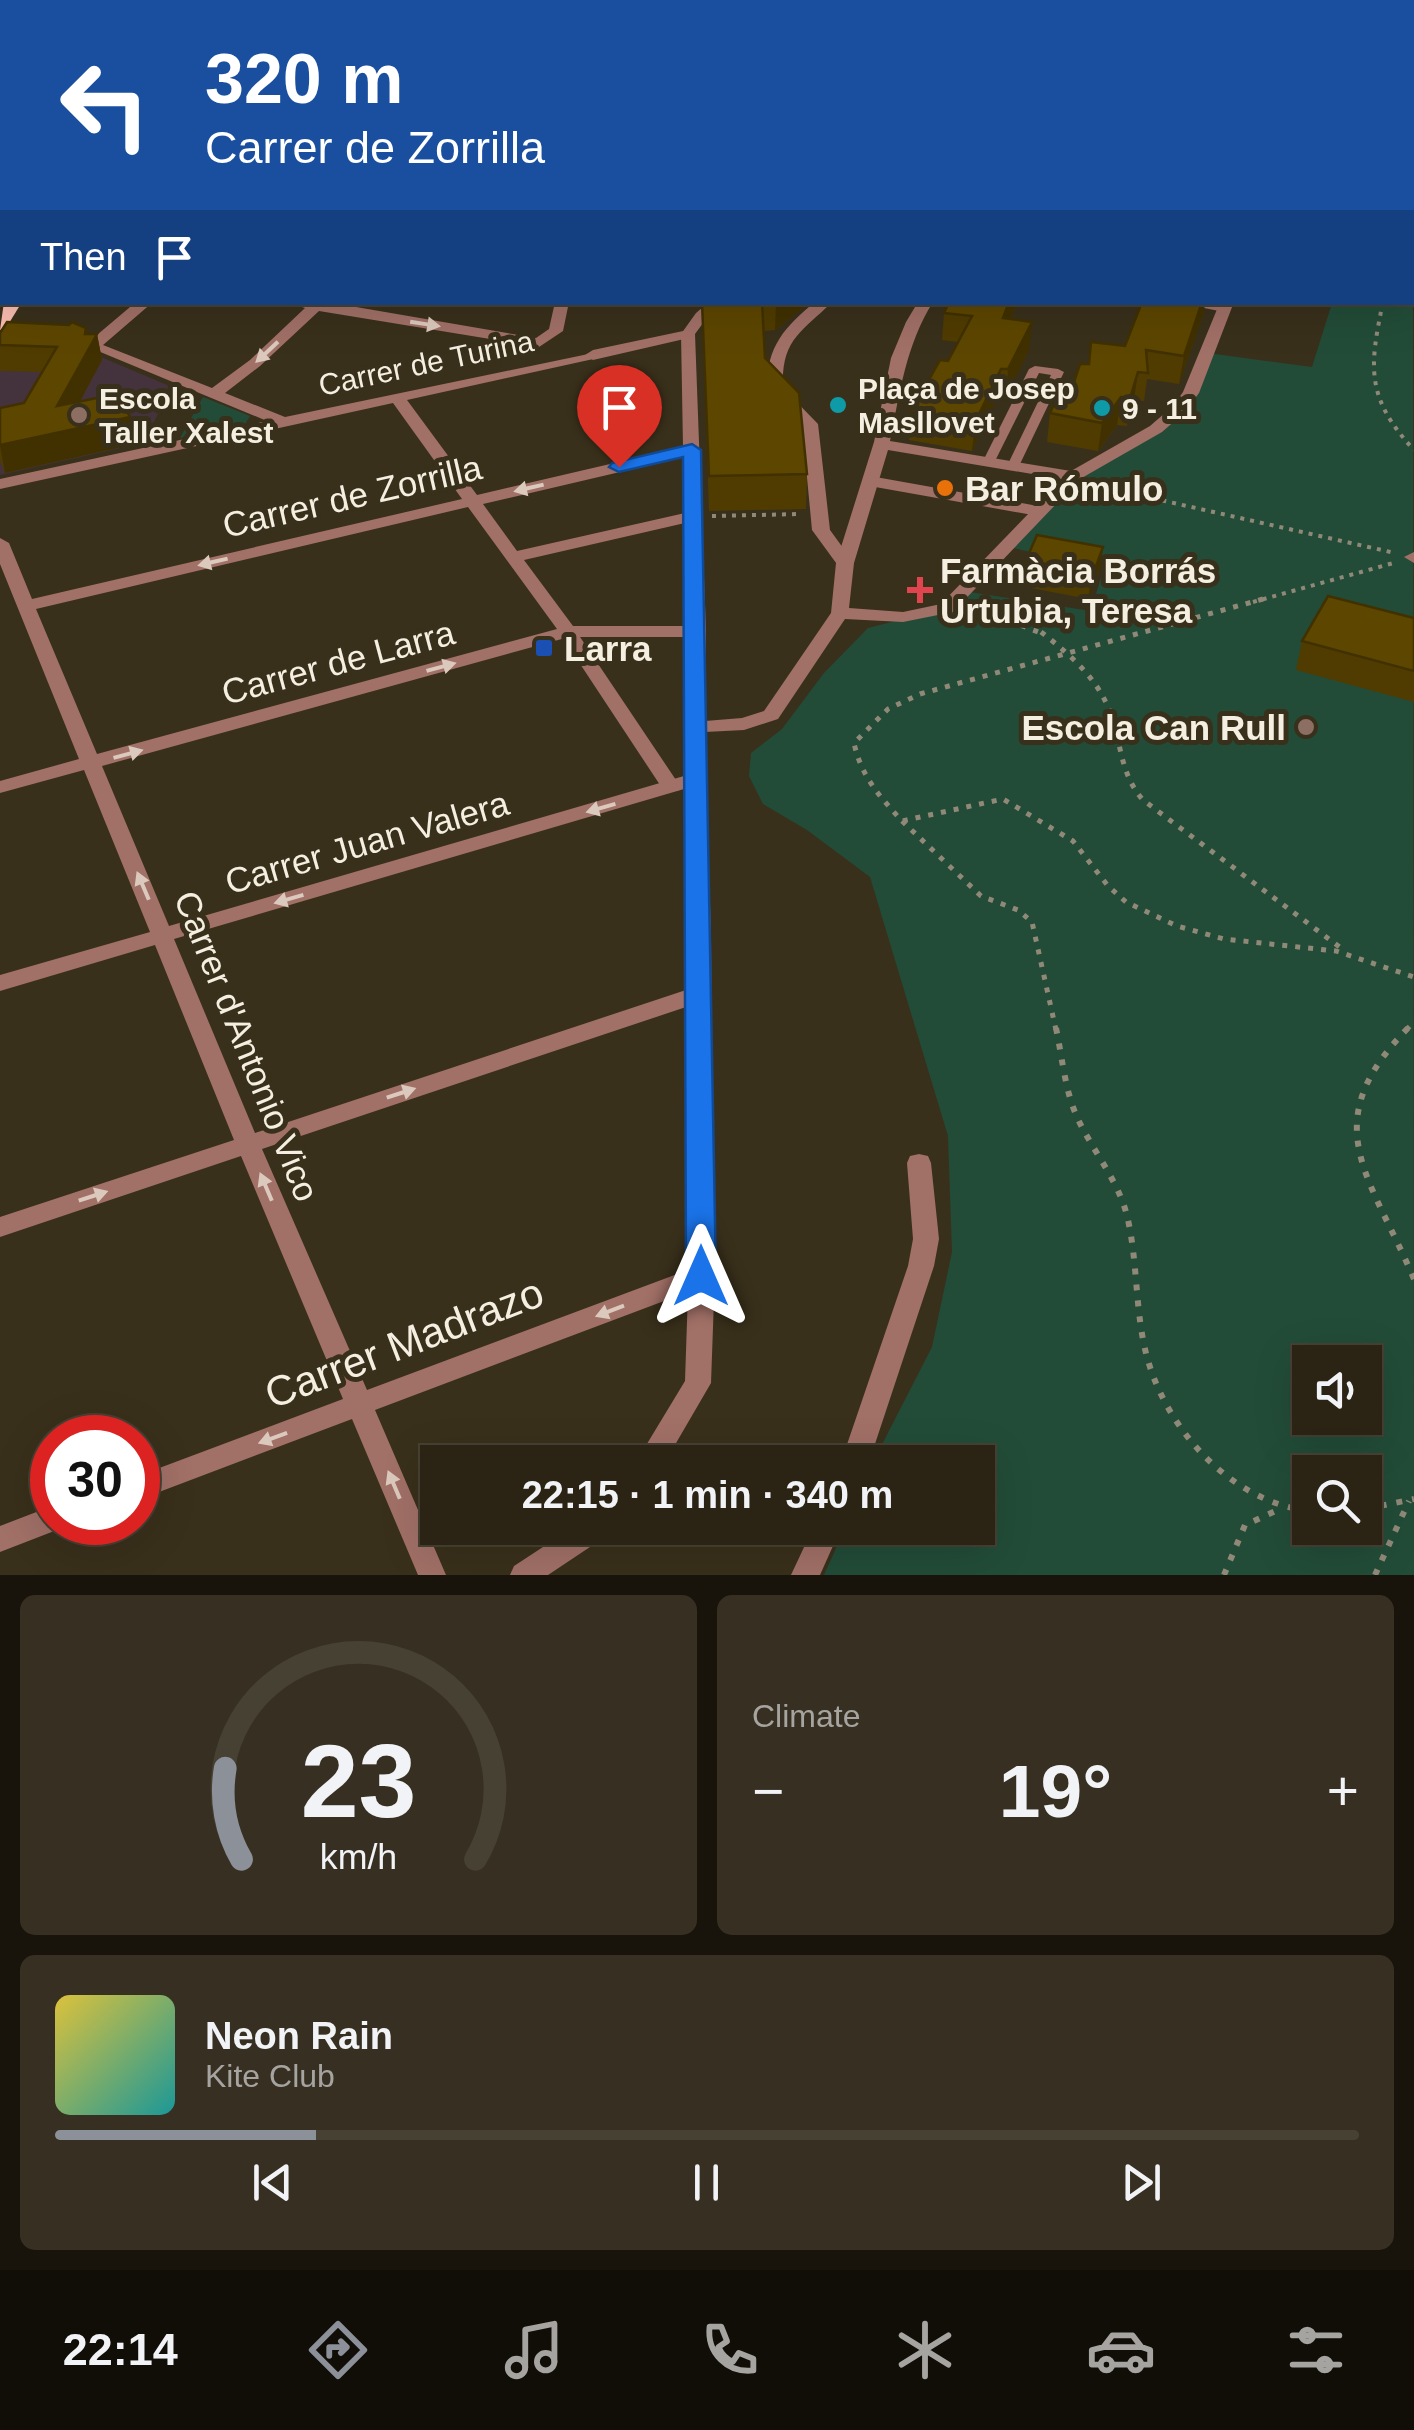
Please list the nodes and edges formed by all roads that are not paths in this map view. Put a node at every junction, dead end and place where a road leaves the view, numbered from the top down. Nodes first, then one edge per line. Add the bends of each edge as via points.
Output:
1 (142, 305) edge
2 (317, 305) edge
3 (324, 305) edge
4 (561, 305) edge
5 (715, 305) edge
6 (822, 305) edge
7 (924, 305) edge
8 (1226, 306) edge
9 (66, 334) edge
10 (688, 334) junction
11 (539, 342) junction
12 (92, 346) junction
13 (542, 366) junction
14 (215, 394) junction
15 (397, 398) junction
16 (283, 422) junction
17 (881, 444) junction
18 (692, 450) junction
19 (989, 461) junction
20 (1014, 464) junction
21 (1072, 478) junction
22 (870, 481) junction
23 (0, 484) edge
24 (472, 501) junction
25 (1038, 511) junction
26 (692, 516) junction
27 (0, 543) edge
28 (512, 557) junction
29 (845, 563) junction
30 (26, 606) junction
31 (840, 613) junction
32 (568, 632) junction
33 (697, 632) junction
34 (697, 727) junction
35 (90, 764) junction
36 (682, 784) junction
37 (0, 787) edge
38 (164, 936) junction
39 (0, 984) edge
40 (700, 994) junction
41 (248, 1144) junction
42 (919, 1163) dead end
43 (0, 1227) edge
44 (701, 1288) junction
45 (360, 1406) junction
46 (660, 1445) edge
47 (861, 1445) edge
48 (160, 1480) edge
49 (30, 1527) edge
50 (0, 1538) edge
51 (569, 1545) edge
52 (818, 1545) edge
53 (432, 1575) edge
54 (524, 1575) edge
55 (805, 1575) edge

1 - 12 street
2 -> 14 street
3 -> 11 street
4 - 11 street via 556,331
5 - 10 street
6 - 29 street via 781,340 772,359 775,389 810,424 821,530
7 - 17 street via 899,358
8 - 21 street via 1192,393 1179,409
9 - 12 street
10 - 13 street, Carrer de Turina
10 - 18 street
11 - 13 street
12 - 14 street
13 - 15 street, Carrer de Turina
14 - 16 street
15 - 16 street, Carrer de Turina
15 - 24 street
16 - 23 street, Carrer de Turina
17 - 19 street
17 - 22 street
18 -> 24 street, Carrer de Zorrilla
18 - 26 street
19 - 20 street
19 - 20 lane via 1035,369 1058,372
20 - 21 street
21 - 25 street
22 - 25 street
22 - 29 street
24 - 28 street
24 -> 30 street, Carrer de Zorrilla
25 - 31 street via 947,608 903,618
26 - 28 street
26 - 33 street
27 - 30 street, Carrer d'Antonio Vico
28 - 32 street
29 - 31 street
30 - 35 street, Carrer d'Antonio Vico
31 - 34 street via 772,715
32 - 33 street, Carrer de Larra
35 -> 32 street, Carrer de Larra
32 - 36 street
33 - 34 street
34 - 36 street
35 - 37 street, Carrer de Larra
38 -> 35 street, Carrer d'Antonio Vico
36 -> 38 street, Carrer Juan Valera
36 - 40 street
38 - 39 street, Carrer Juan Valera
38 - 41 street, Carrer d'Antonio Vico
41 -> 40 street
40 - 44 street
43 -> 41 street
45 -> 41 street, Carrer d'Antonio Vico
42 - 47 street via 922,1266
44 -> 45 street, Carrer Madrazo
44 - 46 street via 698,1383
45 -> 48 street, Carrer Madrazo
53 -> 45 street, Carrer d'Antonio Vico
49 - 50 street
51 - 54 street
52 - 55 street

